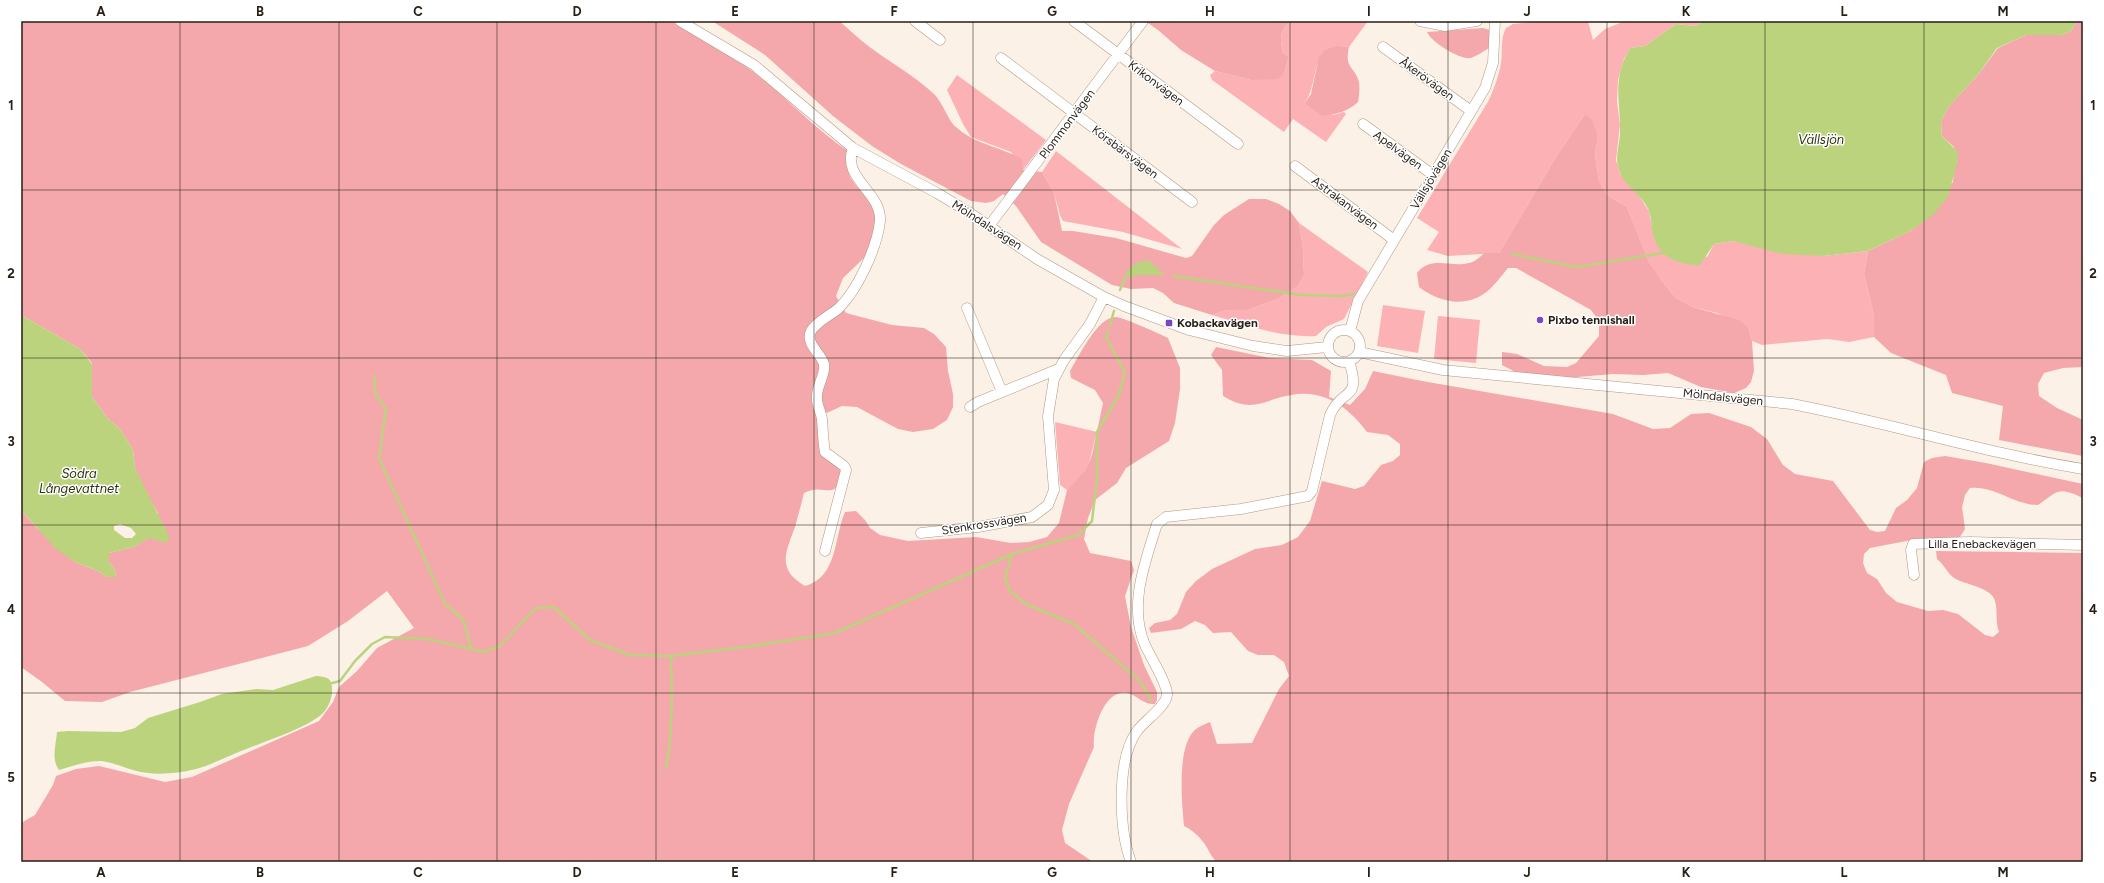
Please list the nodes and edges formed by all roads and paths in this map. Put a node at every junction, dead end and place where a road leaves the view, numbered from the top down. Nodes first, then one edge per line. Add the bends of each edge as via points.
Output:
1 (680, 21) edge
2 (915, 21) edge
3 (1074, 21) edge
4 (1144, 21) edge
5 (1420, 21) edge
6 (1477, 21) edge
7 (1495, 21) edge
8 (940, 40) dead end
9 (1383, 47) dead end
10 (1118, 54) junction
11 (1001, 58) dead end
12 (1471, 111) junction
13 (1074, 113) junction
14 (1363, 124) dead end
15 (1238, 144) dead end
16 (853, 148) junction
17 (1295, 166) dead end
18 (1433, 176) junction
19 (1192, 202) dead end
20 (989, 226) junction
21 (1394, 240) junction
22 (1104, 297) junction
23 (967, 308) dead end
24 (1350, 331) junction
25 (1327, 347) junction
26 (1359, 352) junction
27 (1349, 361) junction
28 (1058, 369) junction
29 (1002, 392) junction
30 (970, 407) dead end
31 (2083, 469) edge
32 (921, 533) dead end
33 (2083, 545) edge
34 (824, 551) dead end
35 (1914, 575) dead end
36 (1131, 862) edge

1 - 16 street, Mölndalsvägen via 754,65
2 - 8 street
3 - 10 street, Krikonvägen
4 - 10 street, Plommonvägen
5 - 6 street via 1445,26
7 - 12 street, Vällsjövägen via 1494,63
9 - 12 street, Åkerövägen
10 - 13 street, Plommonvägen
10 - 15 street, Krikonvägen
11 - 13 street, Körsbärsvägen
12 - 18 street, Vällsjövägen
13 - 19 street, Körsbärsvägen
13 - 20 street, Plommonvägen
14 - 18 street, Apelvägen
16 - 20 street, Mölndalsvägen via 937,193
16 - 34 street via 850,162 852,169 875,199 880,222 873,249 844,303 815,326 810,335 810,340 822,358 824,366 816,400 822,420 825,452 846,470
17 - 21 street, Astrakanvägen
18 - 21 street, Vällsjövägen
20 - 22 street, Mölndalsvägen via 1037,259
21 - 24 street, Vällsjövägen via 1358,301
22 - 25 street, Mölndalsvägen via 1189,330 1253,346 1287,351
22 - 28 street, Stenkrossvägen via 1090,324
23 - 29 street
24 - 25 street via 1334,333 1328,340
24 - 26 street via 1358,338
25 - 27 street via 1335,360
26 - 27 street
26 - 31 street, Mölndalsvägen via 1443,370 1792,404 2019,457
27 - 36 street via 1354,377 1353,389 1334,407 1330,415 1312,491 1308,496 1240,509 1166,517 1157,524 1137,602 1137,616 1139,629 1165,684 1167,695 1162,706 1146,719 1132,738 1126,759 1122,809
28 - 29 street
28 - 32 street, Stenkrossvägen via 1048,416 1055,480 1053,497 1048,505 1032,517 978,527
29 - 30 street
33 - 35 street, Lilla Enebackevägen via 1970,542 1913,544 1911,550

